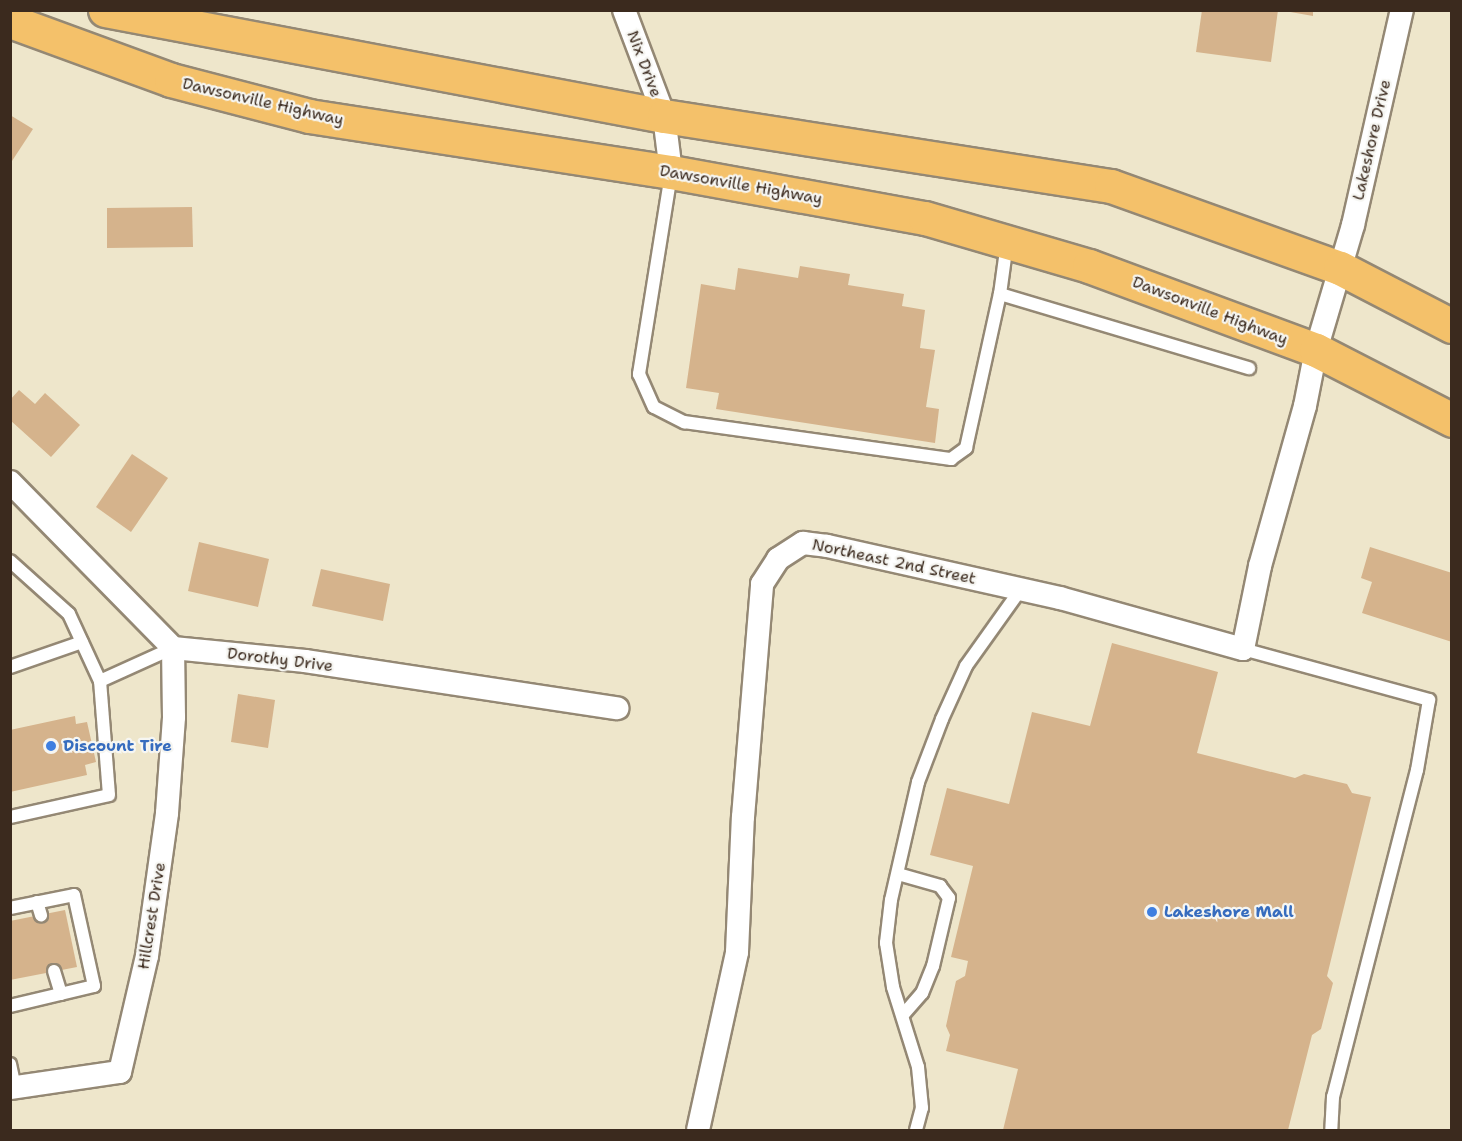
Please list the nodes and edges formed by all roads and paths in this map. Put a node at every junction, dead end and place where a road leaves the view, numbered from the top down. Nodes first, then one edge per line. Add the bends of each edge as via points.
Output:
1 (105, 10) edge
2 (624, 10) edge
3 (1402, 10) edge
4 (10, 21) edge
5 (664, 117) junction
6 (671, 172) junction
7 (1007, 242) junction
8 (1340, 268) junction
9 (999, 294) junction
10 (1452, 326) edge
11 (1316, 350) junction
12 (1249, 368) dead end
13 (1452, 420) edge
14 (10, 482) edge
15 (10, 561) edge
16 (1021, 589) junction
17 (82, 642) junction
18 (173, 648) junction
19 (1243, 649) junction
20 (10, 667) edge
21 (100, 681) junction
22 (617, 708) dead end
23 (10, 817) edge
24 (898, 874) junction
25 (37, 902) junction
26 (10, 908) edge
27 (41, 915) dead end
28 (54, 971) dead end
29 (61, 994) junction
30 (10, 1006) edge
31 (903, 1015) junction
32 (10, 1064) edge
33 (13, 1087) edge
34 (698, 1131) edge
35 (916, 1131) edge
36 (1331, 1131) edge

1 - 5 main road
2 - 5 street, Nix Drive
3 - 8 street, Lakeshore Drive
4 - 6 main road, Dawsonville Highway via 171,80 309,116
5 - 6 street, Nix Drive
5 - 8 main road via 1111,186
6 - 7 main road, Dawsonville Highway via 925,218
6 - 9 lane via 639,374 654,407 684,422 951,459 966,448
7 - 9 lane
7 - 11 main road, Dawsonville Highway via 1089,266
8 - 10 main road
8 - 11 street, Lakeshore Drive
9 - 12 lane
11 - 13 main road, Dawsonville Highway
11 - 19 street via 1305,406 1260,566
14 - 18 street
15 - 17 lane via 69,614
16 - 19 street, Northeast 2nd Street
16 - 24 lane via 966,666 942,719 918,782
16 - 34 street, Northeast 2nd Street via 803,543 778,559 762,584 743,817 737,952
17 - 20 lane
17 - 21 lane
18 - 21 lane
18 - 22 street, Dorothy Drive via 305,661
18 - 33 street, Hillcrest Drive via 174,717 167,813 147,956 120,1072
19 - 36 lane via 1429,700 1422,749 1333,1097
21 - 23 lane via 109,795
24 - 31 lane via 886,944
24 - 31 lane via 940,886 950,898 933,966 922,993
25 - 26 lane
25 - 27 lane
25 - 29 lane via 75,895 94,986
28 - 29 lane
29 - 30 lane
31 - 35 lane via 918,1067 922,1108
32 - 33 lane

